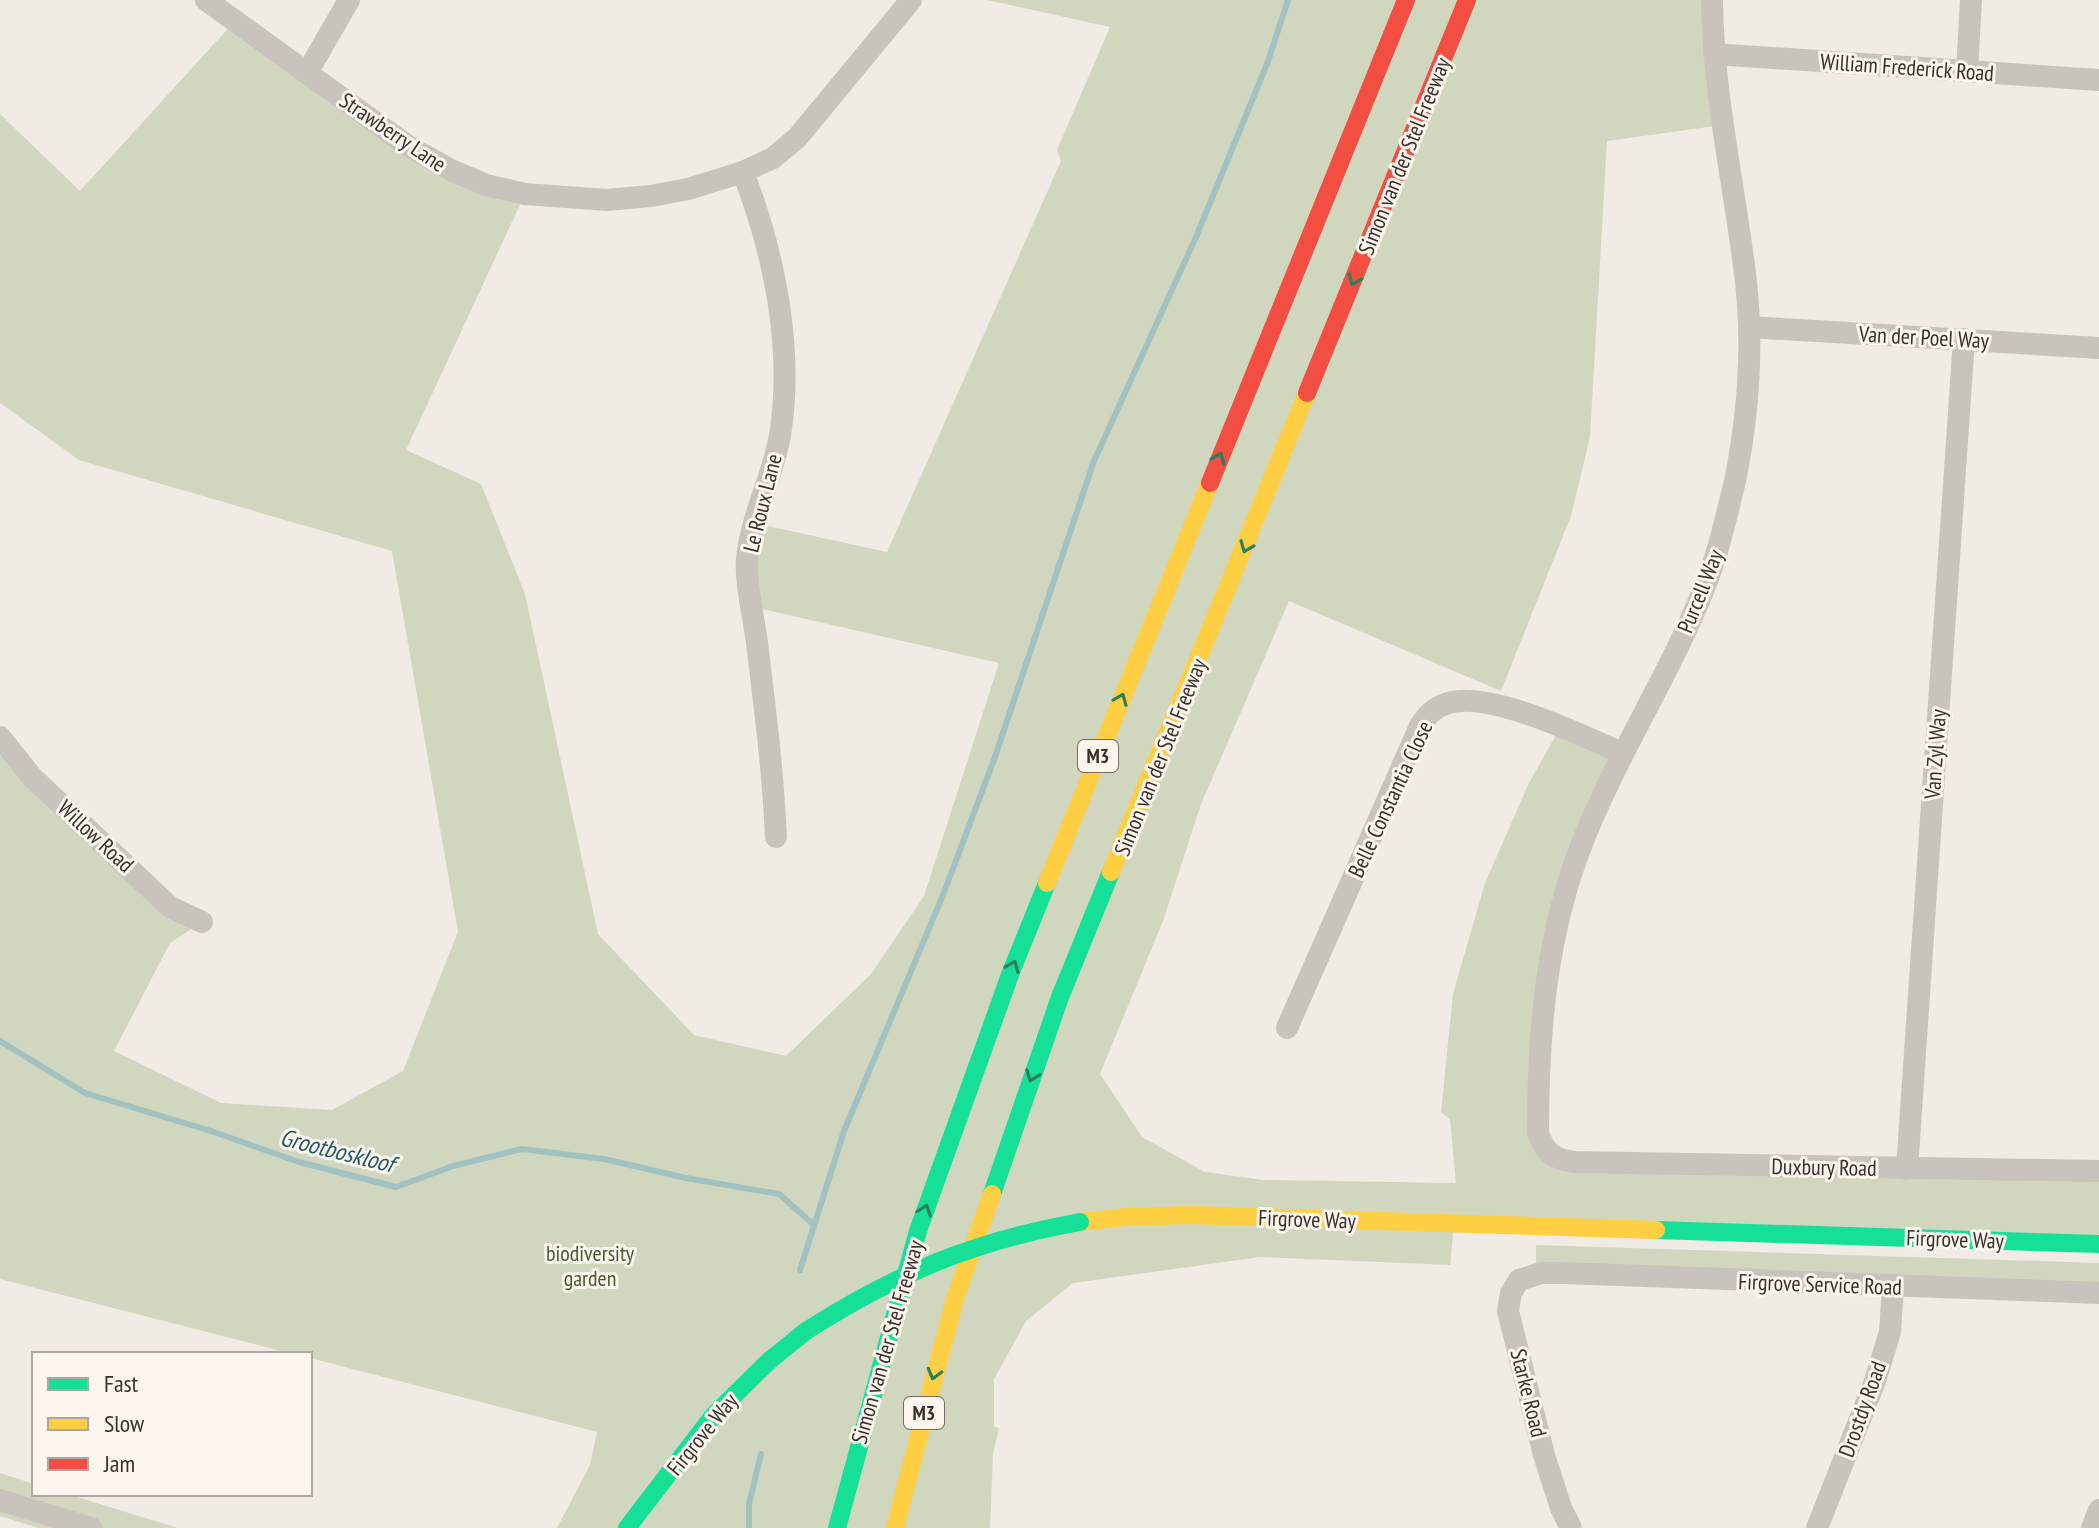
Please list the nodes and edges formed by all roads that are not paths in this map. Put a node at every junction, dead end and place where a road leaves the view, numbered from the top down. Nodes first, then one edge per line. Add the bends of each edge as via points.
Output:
1 (206, 0) edge
2 (349, 0) edge
3 (911, 0) edge
4 (1406, 0) edge
5 (1467, 0) edge
6 (1712, 0) edge
7 (1971, 0) edge
8 (1714, 54) junction
9 (1967, 71) junction
10 (307, 73) junction
11 (2099, 80) edge
12 (743, 172) junction
13 (1749, 327) junction
14 (1964, 339) junction
15 (2099, 348) edge
16 (0, 737) edge
17 (1622, 753) junction
18 (776, 837) dead end
19 (202, 922) dead end
20 (1287, 1028) dead end
21 (1550, 1155) joint
22 (1907, 1169) junction
23 (2099, 1171) edge
24 (2099, 1244) edge
25 (1541, 1273) joint
26 (1893, 1287) junction
27 (2099, 1293) edge
28 (0, 1500) edge
29 (2099, 1510) edge
30 (91, 1528) edge
31 (627, 1528) edge
32 (837, 1528) edge
33 (895, 1528) edge
34 (1571, 1528) edge
35 (1817, 1528) edge
36 (2092, 1528) edge

1 - 10 street, Strawberry Lane
2 - 10 street
3 - 12 street, Strawberry Lane via 797,138 773,158
32 -> 4 main road, Simon van der Stel Freeway / M3 via 918,1231 1000,1001
5 -> 33 main road, Simon van der Stel Freeway / M3 via 1060,997 955,1299
6 - 8 street, Purcell Way
7 - 9 street
8 - 9 street, William Frederick Road
8 - 13 street, Purcell Way
9 - 11 street, William Frederick Road
10 - 12 street, Strawberry Lane via 408,146 453,171 525,194 607,200 651,196
12 - 18 street, Le Roux Lane via 770,256 784,387 779,437 747,561
13 - 14 street, Van der Poel Way
13 - 17 street, Purcell Way via 1736,476 1716,558 1679,645
14 - 15 street, Van der Poel Way
14 - 22 street, Van Zyl Way
16 - 19 street, Willow Road via 32,777 170,907
17 - 20 street, Belle Constantia Close via 1561,726 1489,704 1462,700 1428,714
17 - 21 street, Purcell Way via 1569,881 1546,980 1538,1133
21 - 22 street, Duxbury Road via 1574,1162
22 - 23 street, Duxbury Road
24 - 31 main road, Firgrove Way, bridge via 1191,1215 1080,1222 1001,1238 930,1262 806,1331 713,1416
25 - 26 street, Firgrove Service Road
25 - 34 street, Starke Road via 1519,1280 1508,1311 1544,1455
26 - 27 street, Firgrove Service Road
26 - 35 street, Drostdy Road via 1890,1332 1875,1381
28 - 30 street
29 - 36 street

